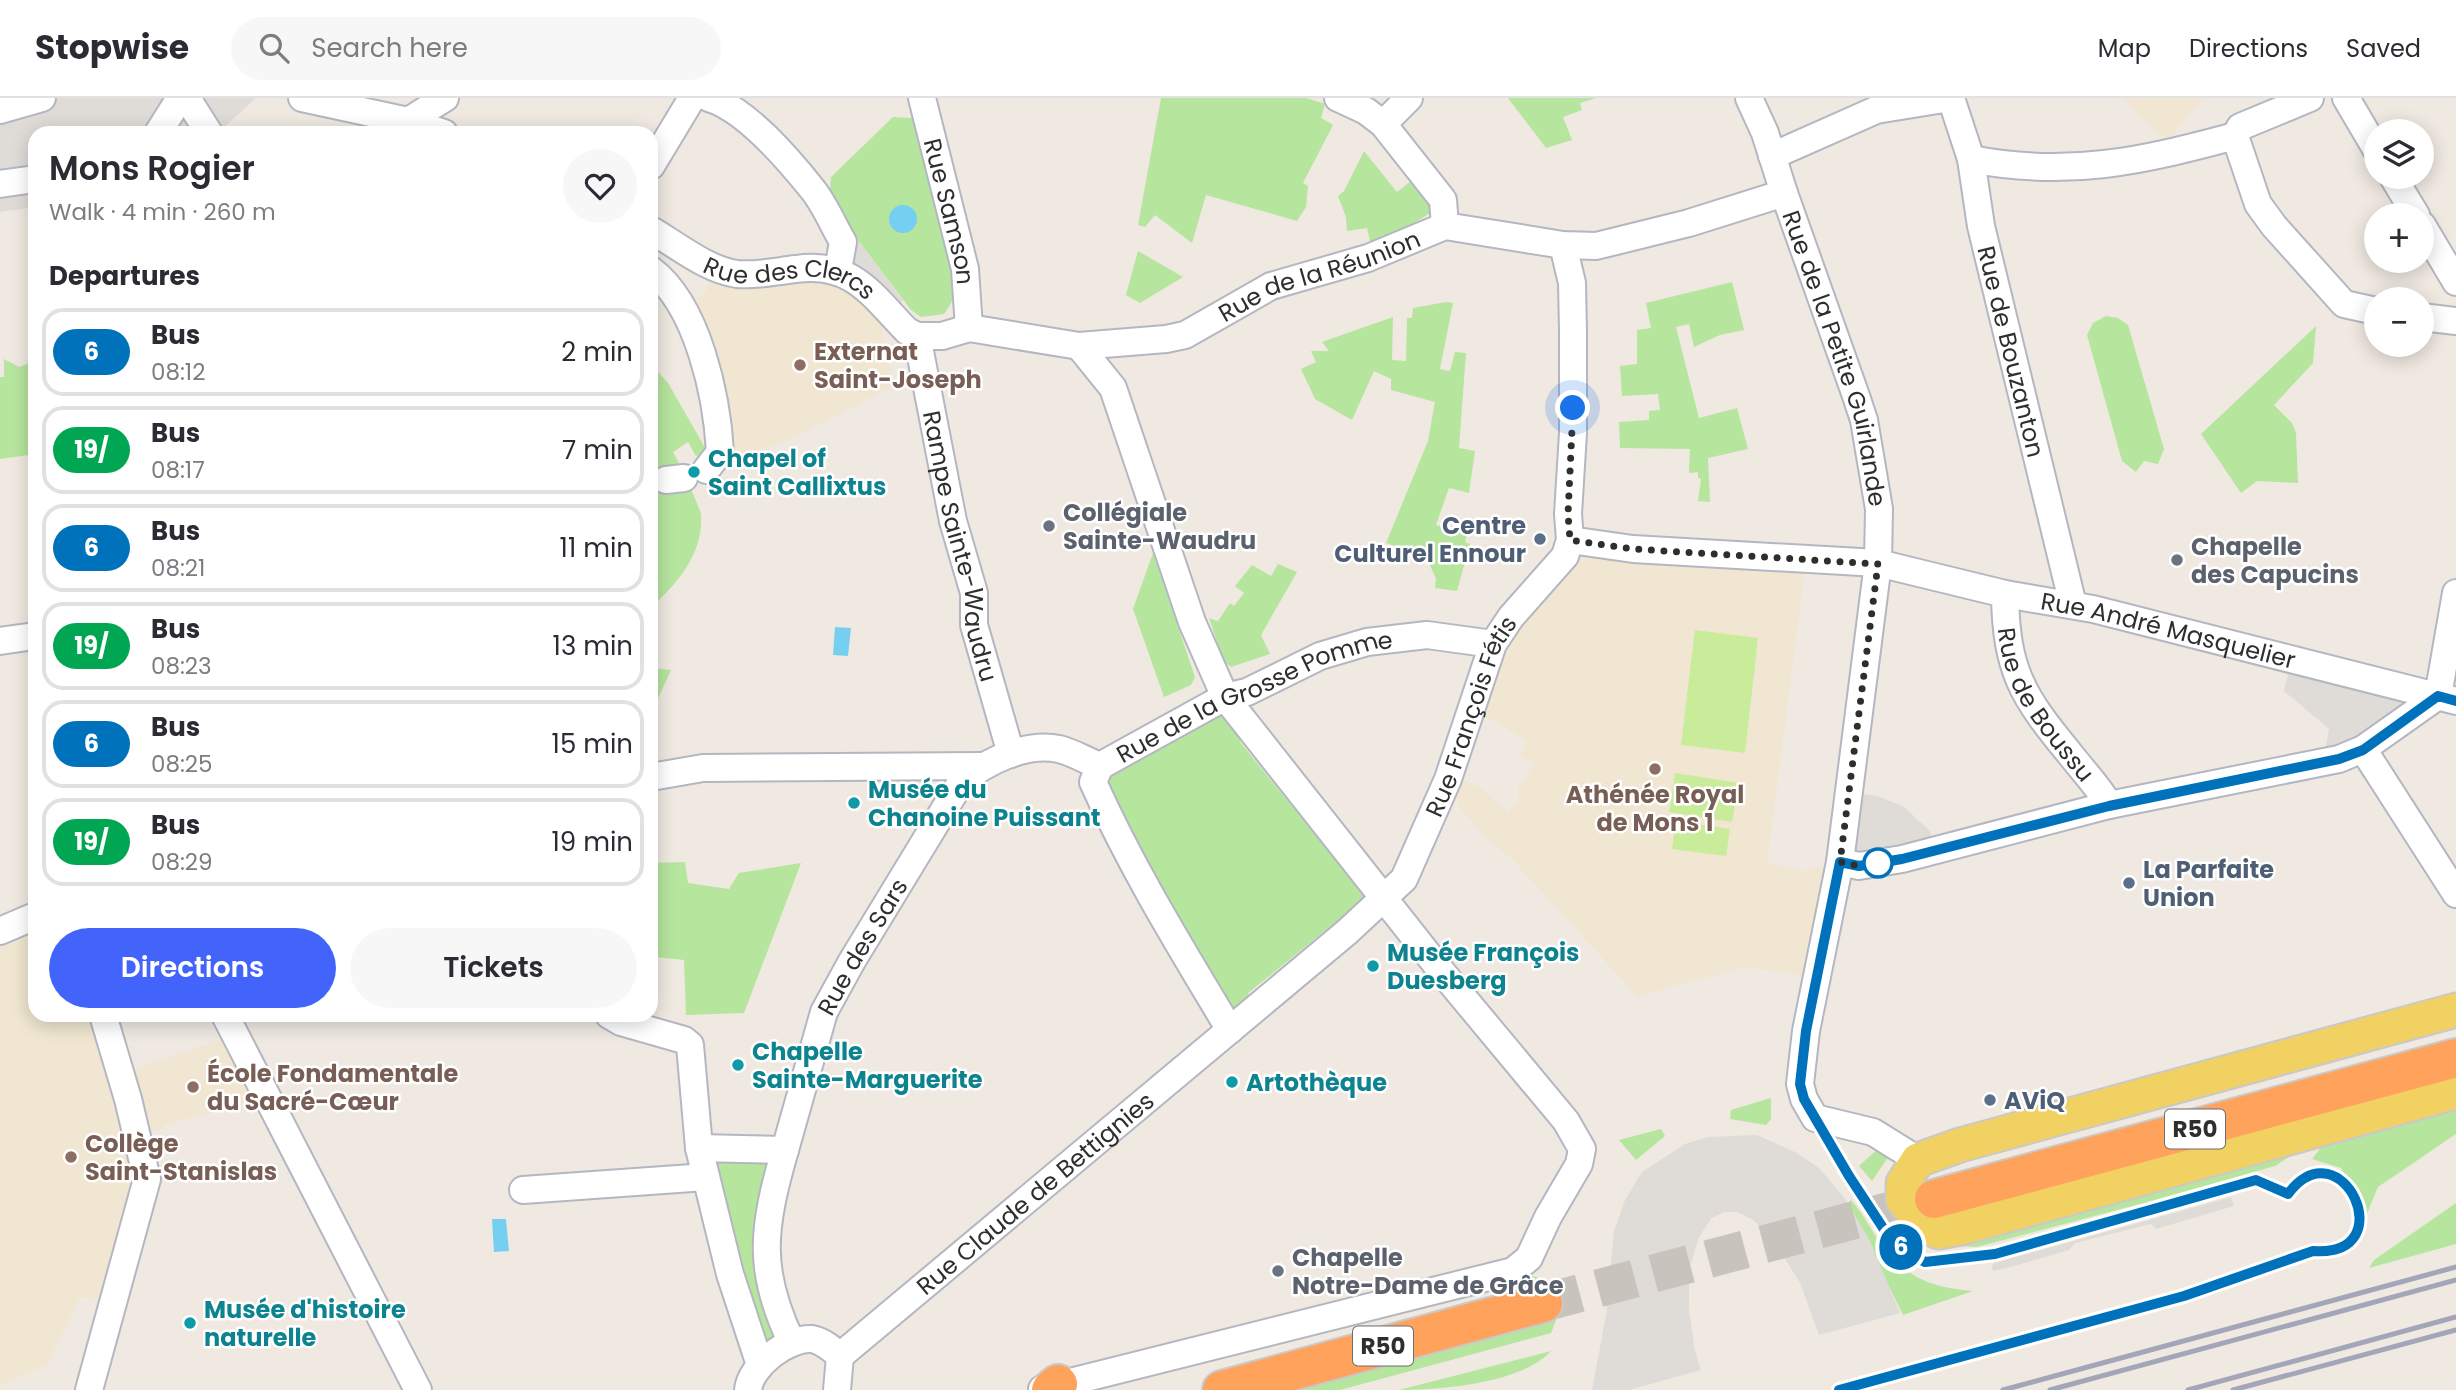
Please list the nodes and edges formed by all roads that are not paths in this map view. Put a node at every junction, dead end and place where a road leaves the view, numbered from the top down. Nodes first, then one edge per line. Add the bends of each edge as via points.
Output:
1 (42, 98) edge
2 (180, 98) edge
3 (187, 98) edge
4 (302, 98) edge
5 (444, 98) edge
6 (692, 98) edge
7 (709, 98) edge
8 (922, 98) edge
9 (1338, 98) edge
10 (1409, 98) edge
11 (1749, 98) edge
12 (1951, 98) edge
13 (2310, 98) edge
14 (2346, 98) edge
15 (0, 110) edge
16 (408, 121) junction
17 (1383, 124) junction
18 (162, 126) edge
19 (205, 126) edge
20 (423, 126) edge
21 (2364, 129) edge
22 (2235, 136) junction
23 (658, 154) edge
24 (1772, 156) junction
25 (1971, 159) junction
26 (28, 180) edge
27 (0, 184) edge
28 (1784, 193) junction
29 (1445, 226) junction
30 (658, 234) edge
31 (1563, 245) junction
32 (2434, 245) edge
33 (838, 270) junction
34 (658, 278) edge
35 (2456, 282) edge
36 (2364, 308) edge
37 (2434, 318) edge
38 (2456, 321) edge
39 (969, 328) junction
40 (917, 336) junction
41 (1079, 346) junction
42 (685, 476) dead end
43 (1570, 540) junction
44 (1878, 564) junction
45 (2456, 593) edge
46 (2005, 594) junction
47 (2073, 605) junction
48 (28, 637) edge
49 (0, 641) edge
50 (1493, 643) junction
51 (1225, 697) junction
52 (2447, 699) edge
53 (2363, 750) junction
54 (1011, 754) junction
55 (981, 766) junction
56 (1100, 766) junction
57 (658, 776) edge
58 (2109, 806) junction
59 (1840, 862) junction
60 (2456, 894) edge
61 (1383, 898) junction
62 (28, 919) edge
63 (0, 931) edge
64 (2456, 1010) edge
65 (105, 1022) edge
66 (229, 1022) edge
67 (621, 1022) edge
68 (1230, 1030) junction
69 (2456, 1058) edge
70 (2456, 1093) edge
71 (699, 1148) junction
72 (785, 1150) junction
73 (1918, 1160) junction
74 (706, 1177) junction
75 (523, 1190) dead end
76 (1934, 1199) tunnel mouth
77 (766, 1255) junction
78 (730, 1274) junction
79 (1544, 1303) tunnel mouth
80 (792, 1343) junction
81 (840, 1356) junction
82 (760, 1365) junction
83 (1049, 1388) edge
84 (89, 1390) edge
85 (418, 1390) edge
86 (748, 1390) edge
87 (837, 1390) edge
88 (1222, 1390) edge

1 - 15 street
2 - 18 street
3 - 19 street
4 - 16 street
5 - 16 street
6 - 23 street
7 - 33 street via 725,102 813,190 843,242
8 - 39 street, Rue Samson via 965,269
9 - 17 street
10 - 17 street
11 - 24 street, Rue de la Petite Guirlande
12 - 24 street via 1876,110
12 - 25 street, Rue de Bouzanton
13 - 22 street via 2240,127
14 - 21 street
16 - 20 street
17 - 29 street via 1443,200
22 - 25 street via 2129,162 2024,167
22 - 36 street via 2258,204 2274,226 2344,304
24 - 28 street, Rue de la Petite Guirlande
25 - 47 street, Rue de Bouzanton via 1982,226
26 - 27 street
28 - 31 street, Rue de la Réunion via 1596,246
28 - 44 street, Rue de la Petite Guirlande via 1864,420 1879,509
29 - 31 street, Rue de la Réunion
29 - 41 street, Rue de la Réunion via 1368,258 1272,286 1185,335
30 - 33 street, Rue des Clercs via 736,274 818,266
31 - 43 street via 1572,283
32 - 35 street
33 - 40 street, Rue des Clercs via 852,277
34 - 42 street via 676,298 698,344 713,392 720,452
37 - 38 street
39 - 40 street via 942,336
39 - 41 street, Rue de la Réunion
40 - 54 street, Rampe Sainte-Waudru via 953,520 974,593 974,625
41 - 51 street via 1112,388 1192,622
43 - 44 street, Rue André Masquelier via 1672,552
43 - 50 street, Rue François Fétis via 1565,556
44 - 46 street, Rue André Masquelier
44 - 59 street, Rue de la Petite Guirlande
45 - 52 street
46 - 47 street, Rue André Masquelier
46 - 58 street, Rue de Boussu via 2006,630 2018,680
47 - 52 street, Rue André Masquelier
48 - 49 street
50 - 51 street, Rue de la Grosse Pomme via 1427,635 1367,642 1320,656
50 - 61 street, Rue François Fétis via 1451,771 1417,853 1404,880
51 - 56 street, Rue de la Grosse Pomme
51 - 61 street
52 - 53 street
53 - 58 street via 2339,759
53 - 60 street
54 - 55 street, Rue de la Grosse Pomme
54 - 56 street, Rue de la Grosse Pomme via 1058,749
55 - 57 street via 703,768
55 - 72 street, Rue des Sars via 961,782 824,1012
56 - 68 street via 1093,782 1121,844
58 - 59 street via 1924,855 1859,866
59 - 73 street, Rue de la Petite Guirlande via 1800,1084 1815,1118 1873,1132
61 - 68 street, Rue François Fétis
61 - 83 street via 1566,1121 1582,1149 1579,1164 1528,1258 1513,1271
62 - 63 street
64 - 73 main road via 1974,1140
65 - 84 street via 147,1179
66 - 85 street
67 - 71 street via 690,1045
68 - 81 street, Rue Claude de Bettignies
69 - 76 highway, R50
70 - 73 main road via 1939,1232 1924,1226 1903,1200 1903,1183
71 - 72 street
71 - 74 street
72 - 77 street, Rue des Sars via 774,1187
74 - 75 street
74 - 78 street
77 - 78 street
77 - 80 street, Rue des Sars via 769,1289
78 - 82 street
79 - 88 highway, R50
80 - 81 street via 812,1339
80 - 82 street
81 - 87 street
82 - 86 street

